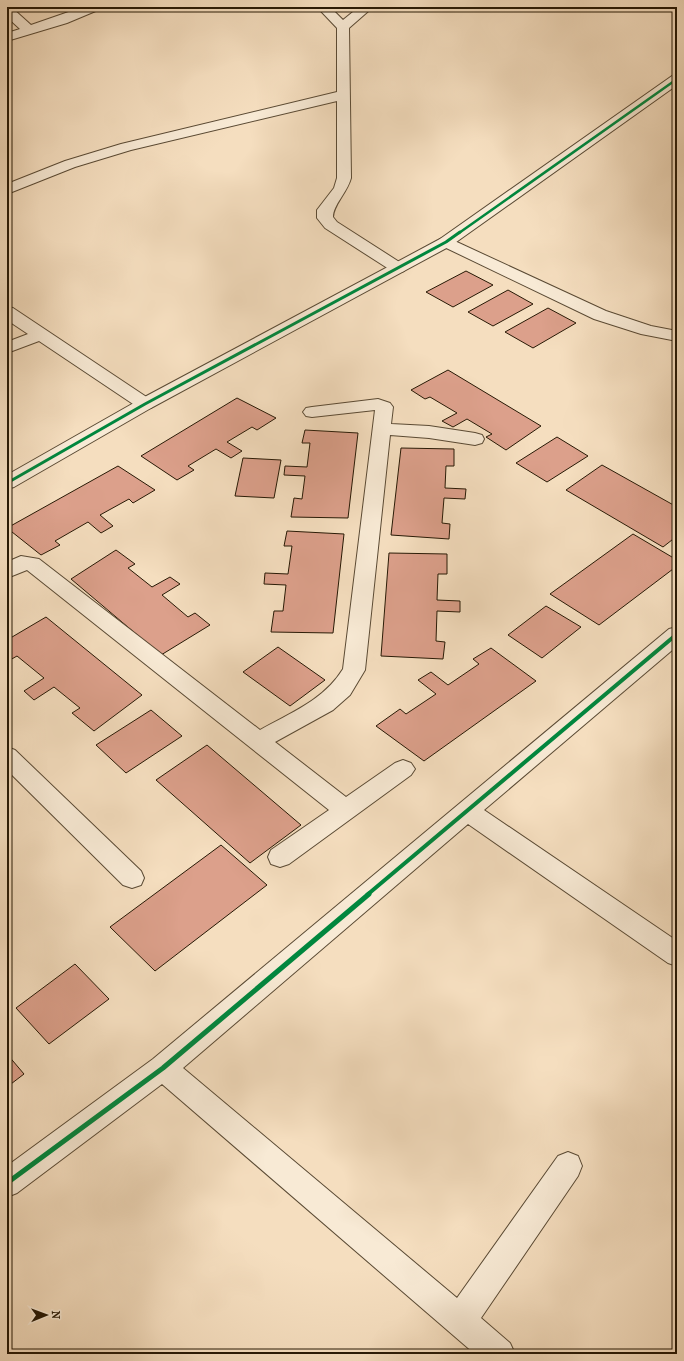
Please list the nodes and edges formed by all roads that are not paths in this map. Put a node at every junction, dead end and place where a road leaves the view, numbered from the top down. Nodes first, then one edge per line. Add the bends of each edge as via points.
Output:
1 (94, 7) edge
2 (323, 7) edge
3 (366, 7) edge
4 (7, 10) edge
5 (343, 27) junction
6 (29, 30) junction
7 (7, 37) edge
8 (677, 79) edge
9 (343, 95) junction
10 (7, 189) edge
11 (446, 242) junction
12 (398, 268) junction
13 (7, 312) edge
14 (40, 335) junction
15 (677, 336) edge
16 (7, 348) edge
17 (145, 404) junction
18 (312, 412) dead end
19 (381, 429) junction
20 (475, 439) dead end
21 (7, 483) edge
22 (7, 571) edge
23 (677, 634) edge
24 (257, 742) junction
25 (7, 756) edge
26 (403, 769) dead end
27 (346, 810) junction
28 (467, 811) junction
29 (280, 858) dead end
30 (132, 878) dead end
31 (677, 954) edge
32 (163, 1068) junction
33 (568, 1166) dead end
34 (7, 1183) edge
35 (460, 1321) junction
36 (499, 1354) edge

1 - 6 street
2 - 5 street
3 - 5 street
4 - 6 street
5 - 9 street
6 - 7 street
8 - 11 street
9 - 10 street via 126,147 70,164
9 - 12 street via 344,178 341,189 325,210 325,218 331,225
11 - 12 street
11 - 15 street via 600,315 647,330
12 - 17 street
13 - 14 street
14 - 16 street
14 - 17 street
17 - 21 street
18 - 19 street via 378,404 384,407
19 - 20 street via 429,432
19 - 24 street via 354,670 342,689 325,704
22 - 24 street via 21,563 32,564
23 - 28 street
24 - 27 street
25 - 30 street
26 - 27 street
27 - 29 street
28 - 31 street
28 - 32 street
32 - 34 street
32 - 35 street
33 - 35 street
35 - 36 street

